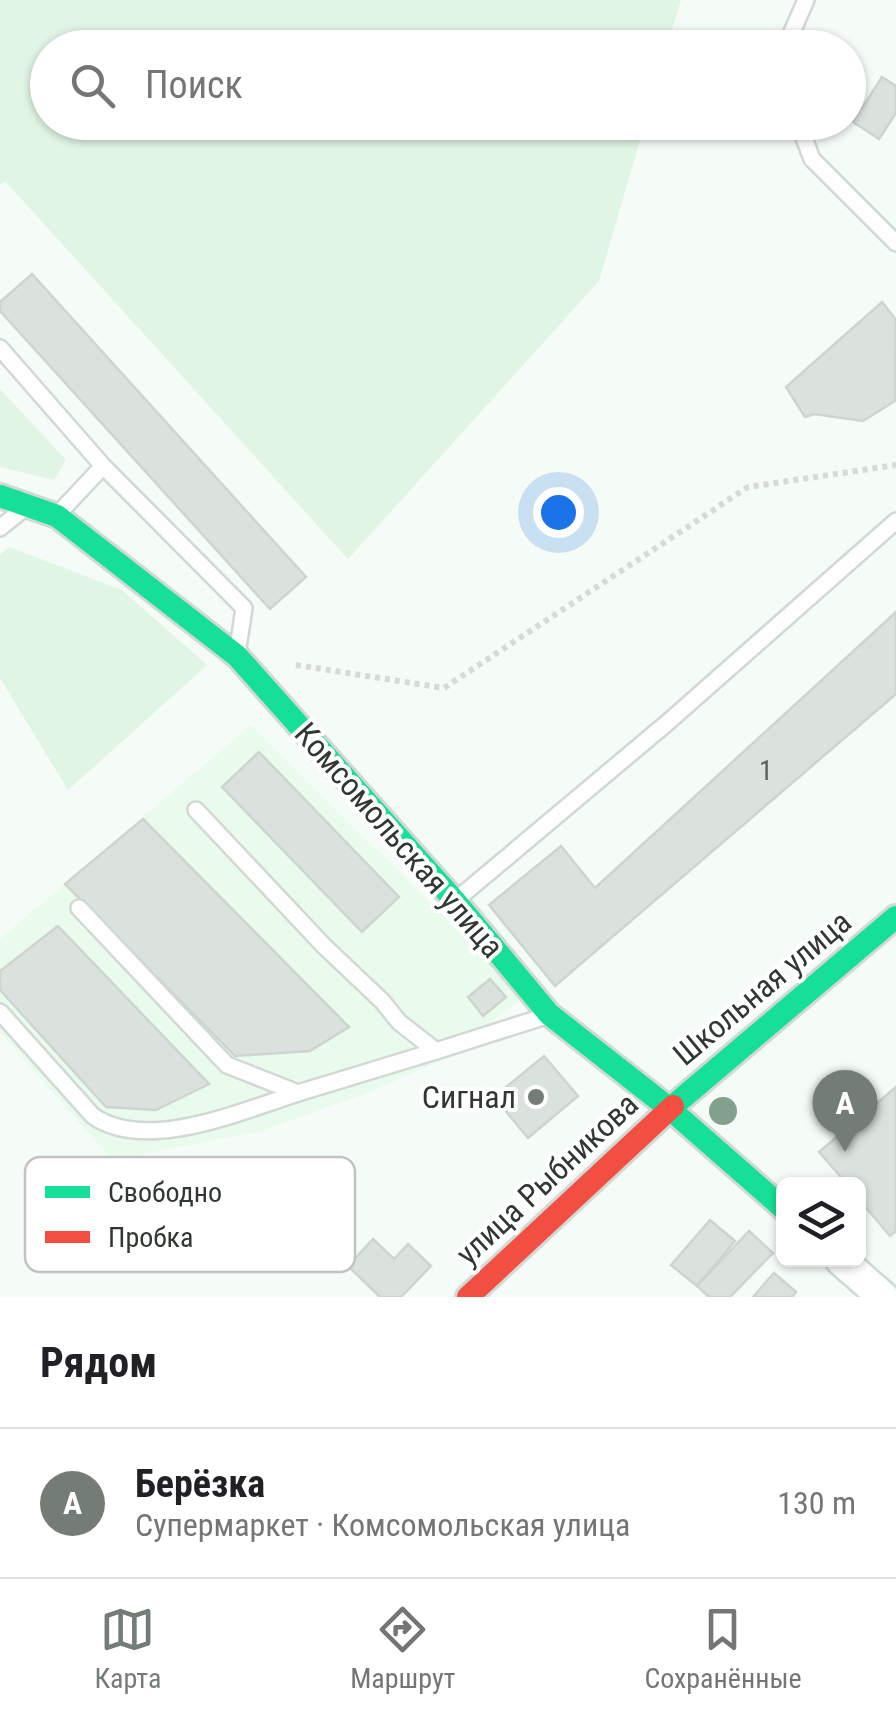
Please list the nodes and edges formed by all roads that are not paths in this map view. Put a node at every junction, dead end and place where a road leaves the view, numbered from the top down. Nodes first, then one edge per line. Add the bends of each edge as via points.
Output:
1 (806, 0) edge
2 (792, 30) edge
3 (805, 140) edge
4 (896, 244) edge
5 (0, 348) edge
6 (103, 466) junction
7 (0, 496) edge
8 (28, 506) junction
9 (57, 516) junction
10 (896, 521) edge
11 (0, 528) edge
12 (236, 656) junction
13 (196, 810) dead end
14 (455, 901) junction
15 (80, 908) dead end
16 (896, 917) edge
17 (0, 1012) edge
18 (550, 1014) junction
19 (436, 1051) junction
20 (298, 1092) junction
21 (670, 1109) junction
22 (776, 1202) edge
23 (849, 1267) edge
24 (468, 1297) edge
25 (883, 1297) edge

1 - 2 lane
3 - 4 lane via 812,159
5 - 6 lane
6 - 9 lane
6 - 12 lane via 244,608
7 - 8 street, Комсомольская улица
8 - 9 street, Комсомольская улица
8 - 11 lane
9 - 12 street, Комсомольская улица
10 - 14 lane
12 - 14 street, Комсомольская улица
13 - 19 lane via 398,1022
14 - 18 street, Комсомольская улица
15 - 20 lane via 227,1064
16 - 21 street, Школьная улица
17 - 20 lane via 110,1128 166,1132
18 - 19 lane
18 - 21 street, Комсомольская улица
19 - 20 lane
21 - 22 street, Комсомольская улица
21 - 24 street, улица Рыбникова
23 - 25 street

